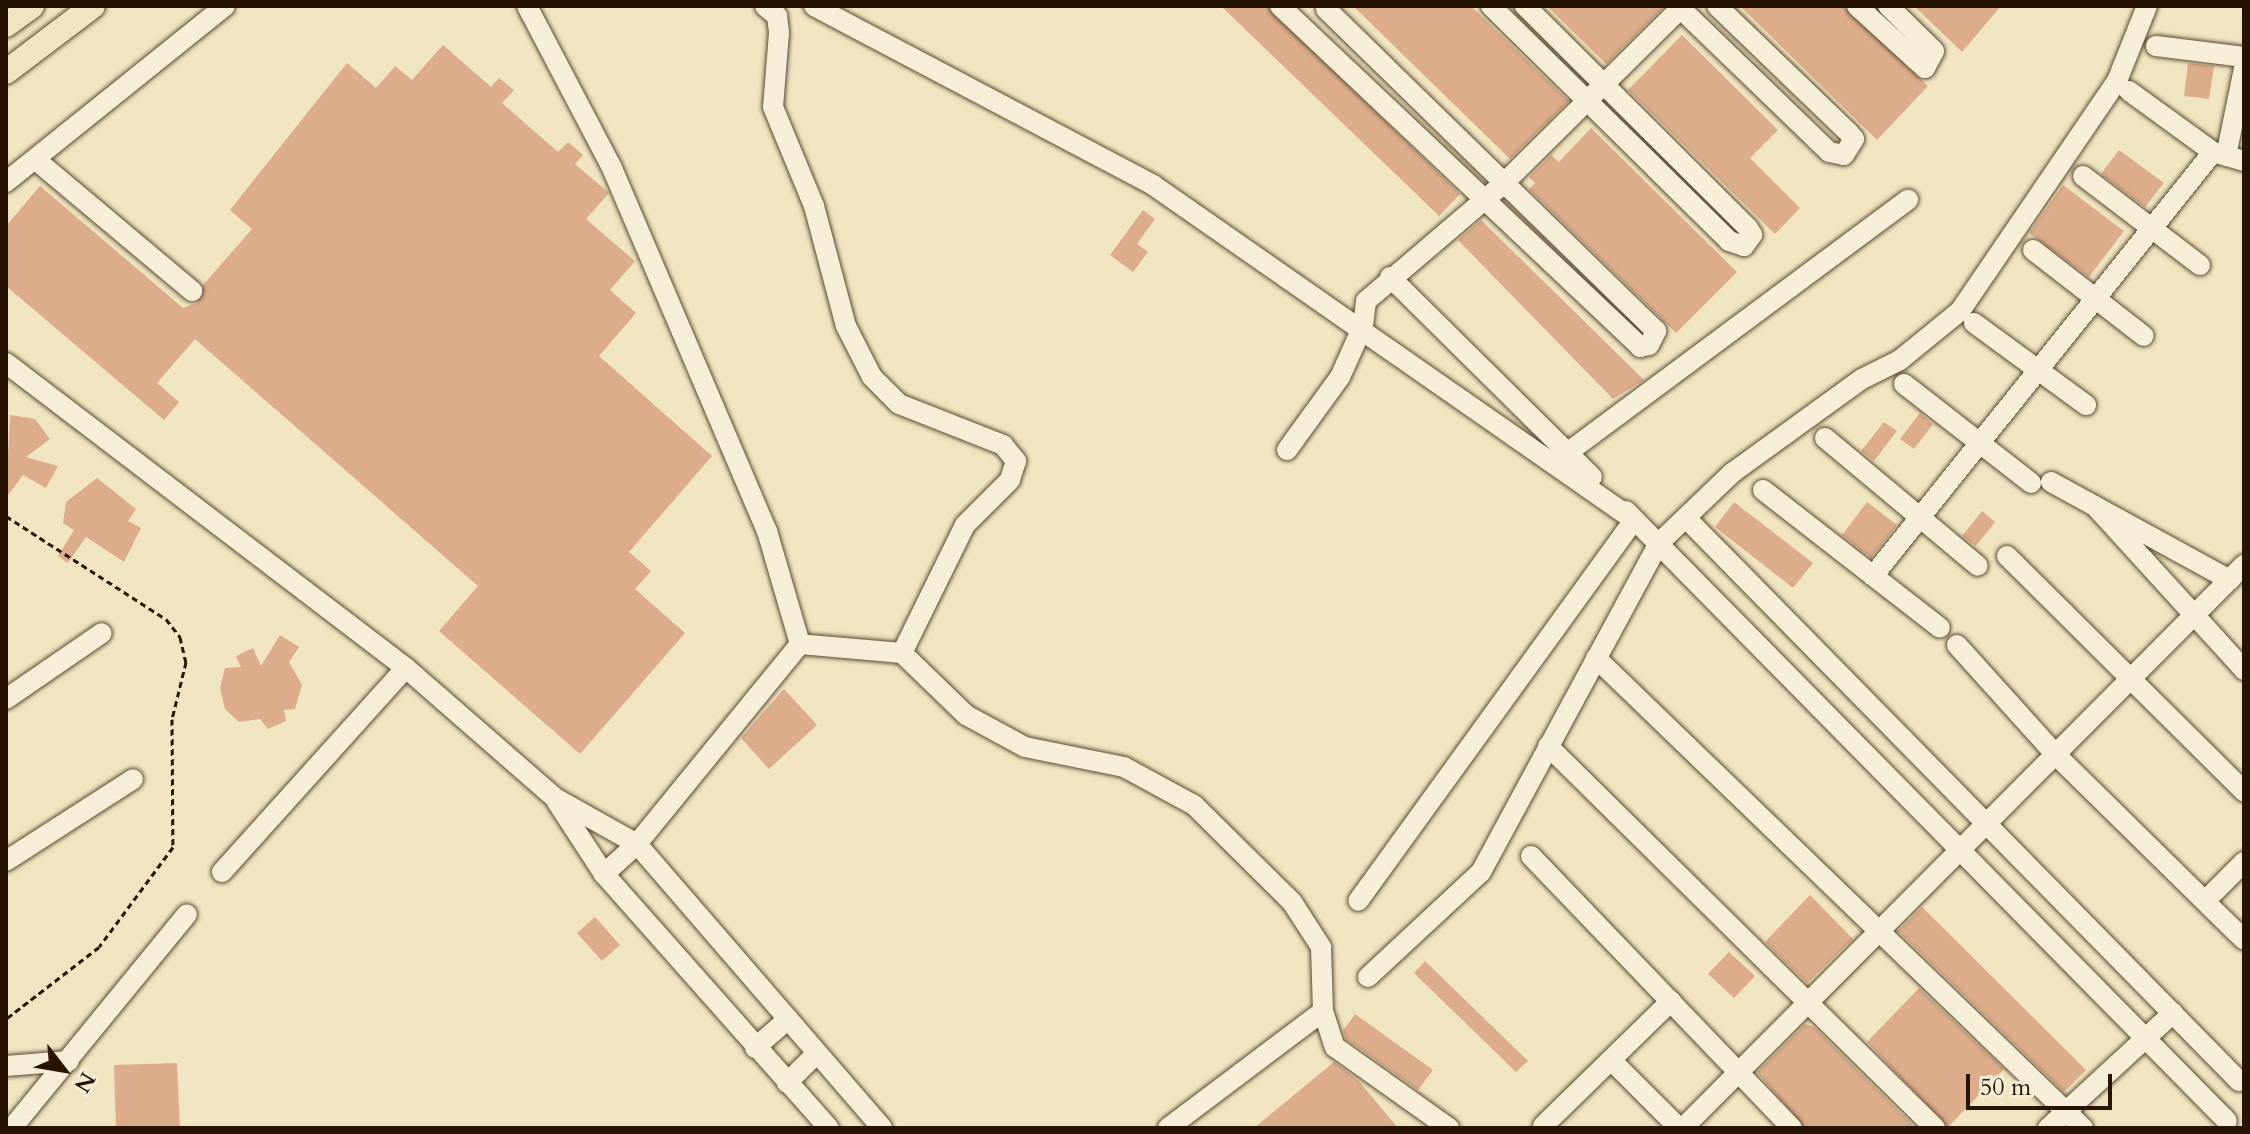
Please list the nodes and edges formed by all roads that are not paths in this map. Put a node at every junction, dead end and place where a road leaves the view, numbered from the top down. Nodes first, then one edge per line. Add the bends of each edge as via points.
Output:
1 (32, 6) edge
2 (93, 6) edge
3 (225, 6) edge
4 (527, 6) edge
5 (765, 6) edge
6 (814, 6) edge
7 (1280, 6) edge
8 (1491, 6) edge
9 (1525, 6) edge
10 (1717, 6) edge
11 (1857, 6) edge
12 (1888, 6) edge
13 (2147, 6) edge
14 (1680, 7) edge
15 (1328, 8) edge
16 (6, 25) edge
17 (1305, 31) junction
18 (2156, 46) dead end
19 (2244, 57) edge
20 (2244, 68) edge
21 (6, 72) edge
22 (1604, 85) junction
23 (2129, 91) dead end
24 (1587, 102) junction
25 (2228, 156) edge
26 (36, 160) junction
27 (2083, 176) dead end
28 (6, 182) edge
29 (1503, 184) junction
30 (1484, 198) junction
31 (1908, 200) dead end
32 (2151, 230) junction
33 (2033, 250) dead end
34 (2200, 265) dead end
35 (1390, 277) junction
36 (192, 291) dead end
37 (2096, 298) junction
38 (1974, 323) dead end
39 (1363, 326) junction
40 (2144, 336) dead end
41 (6, 363) edge
42 (2038, 370) junction
43 (1904, 384) dead end
44 (2086, 405) dead end
45 (1825, 438) dead end
46 (1980, 442) junction
47 (1287, 450) dead end
48 (1567, 453) junction
49 (1763, 490) dead end
50 (2095, 506) junction
51 (1920, 517) junction
52 (1687, 519) junction
53 (1634, 520) junction
54 (1658, 544) junction
55 (2007, 556) dead end
56 (1978, 566) dead end
57 (2237, 572) edge
58 (1873, 576) junction
59 (2193, 618) junction
60 (1940, 628) dead end
61 (102, 633) dead end
62 (800, 644) junction
63 (1957, 645) dead end
64 (902, 653) junction
65 (1596, 658) junction
66 (406, 668) junction
67 (2244, 670) edge
68 (2131, 678) junction
69 (6, 699) edge
70 (1548, 746) junction
71 (2055, 754) junction
72 (133, 779) dead end
73 (2244, 791) edge
74 (555, 798) junction
75 (1982, 822) junction
76 (637, 844) junction
77 (1959, 847) junction
78 (1531, 856) dead end
79 (6, 861) edge
80 (2244, 862) edge
81 (222, 872) dead end
82 (604, 874) junction
83 (1358, 901) dead end
84 (2205, 901) junction
85 (187, 914) dead end
86 (1879, 931) junction
87 (2244, 940) edge
88 (1368, 977) dead end
89 (1671, 1001) junction
90 (1811, 1002) junction
91 (1323, 1011) junction
92 (2173, 1013) junction
93 (788, 1019) junction
94 (2145, 1039) junction
95 (755, 1048) junction
96 (817, 1053) junction
97 (1611, 1060) junction
98 (69, 1061) junction
99 (6, 1066) edge
100 (1737, 1074) junction
101 (2239, 1081) dead end
102 (787, 1083) junction
103 (2067, 1111) junction
104 (2227, 1121) dead end
105 (1543, 1126) edge
106 (12, 1128) edge
107 (829, 1128) edge
108 (882, 1128) edge
109 (1168, 1128) edge
110 (1449, 1128) edge
111 (1681, 1128) edge
112 (1792, 1128) edge
113 (1935, 1128) edge
114 (2048, 1128) edge
115 (2083, 1128) edge

1 - 16 main road
2 - 21 main road
3 - 26 street
4 - 62 street via 637,226 767,531
5 - 64 street via 777,16 779,33 773,107 814,206 846,326 872,377 899,404 1003,445 1016,461 1010,480 965,525
6 - 39 street via 1153,185 1265,267
7 - 17 street
8 - 24 street
9 - 22 street
10 - 14 street via 1849,133 1854,139 1844,155 1829,152
11 - 12 street via 1925,68 1934,51
13 - 52 street via 2117,81 1960,311 1900,360 1862,379 1732,473
14 - 22 street
15 - 17 street
15 - 29 street
17 - 30 street
18 - 19 street
20 - 25 street
22 - 24 street
22 - 24 street via 1748,228 1752,235 1744,246 1729,241
23 - 25 street
24 - 29 street
25 - 32 street
26 - 28 street
26 - 36 street
27 - 32 street
29 - 30 street
29 - 30 street via 1656,331 1649,345 1640,347
30 - 35 street
31 - 48 street
32 - 34 street
32 - 37 street
33 - 37 street
35 - 39 street via 1366,301
35 - 48 street
37 - 40 street
37 - 42 street
38 - 42 street
39 - 47 street via 1340,377
39 - 53 street
41 - 66 street
42 - 44 street
42 - 46 street
43 - 46 street
45 - 51 street
46 - 50 street via 2041,482
46 - 51 street
48 - 53 street
49 - 58 street
50 - 57 street
50 - 59 street
51 - 56 street
51 - 58 street
52 - 54 street
52 - 75 street
53 - 54 street
53 - 83 street
54 - 65 street
54 - 77 street
55 - 68 street
57 - 59 street
58 - 60 street
59 - 67 street
59 - 68 street
61 - 69 street
62 - 64 street
62 - 76 street
63 - 71 street
64 - 91 street via 966,715 1025,747 1124,767 1194,805 1292,902 1321,947
65 - 70 street
65 - 86 street
66 - 74 street
66 - 81 street
68 - 71 street
68 - 73 street
70 - 88 street via 1481,872
70 - 90 street
71 - 75 street
71 - 84 street
72 - 79 street
74 - 76 street
74 - 82 street
75 - 77 street
75 - 92 street
76 - 82 street
76 - 93 street
77 - 86 street
77 - 94 street
78 - 89 street
80 - 84 street
82 - 95 street
84 - 87 street
85 - 98 street
86 - 90 street
86 - 103 street
89 - 97 street
89 - 100 street
90 - 100 street
90 - 113 street
91 - 109 street
91 - 110 street via 1343,1055
92 - 94 street
92 - 101 street
93 - 95 street
93 - 96 street
94 - 103 street
94 - 104 street
95 - 102 street
96 - 102 street
96 - 108 street
97 - 105 street
97 - 111 street
98 - 99 street
98 - 106 street
100 - 111 street
100 - 112 street
102 - 107 street
103 - 114 street
103 - 115 street

